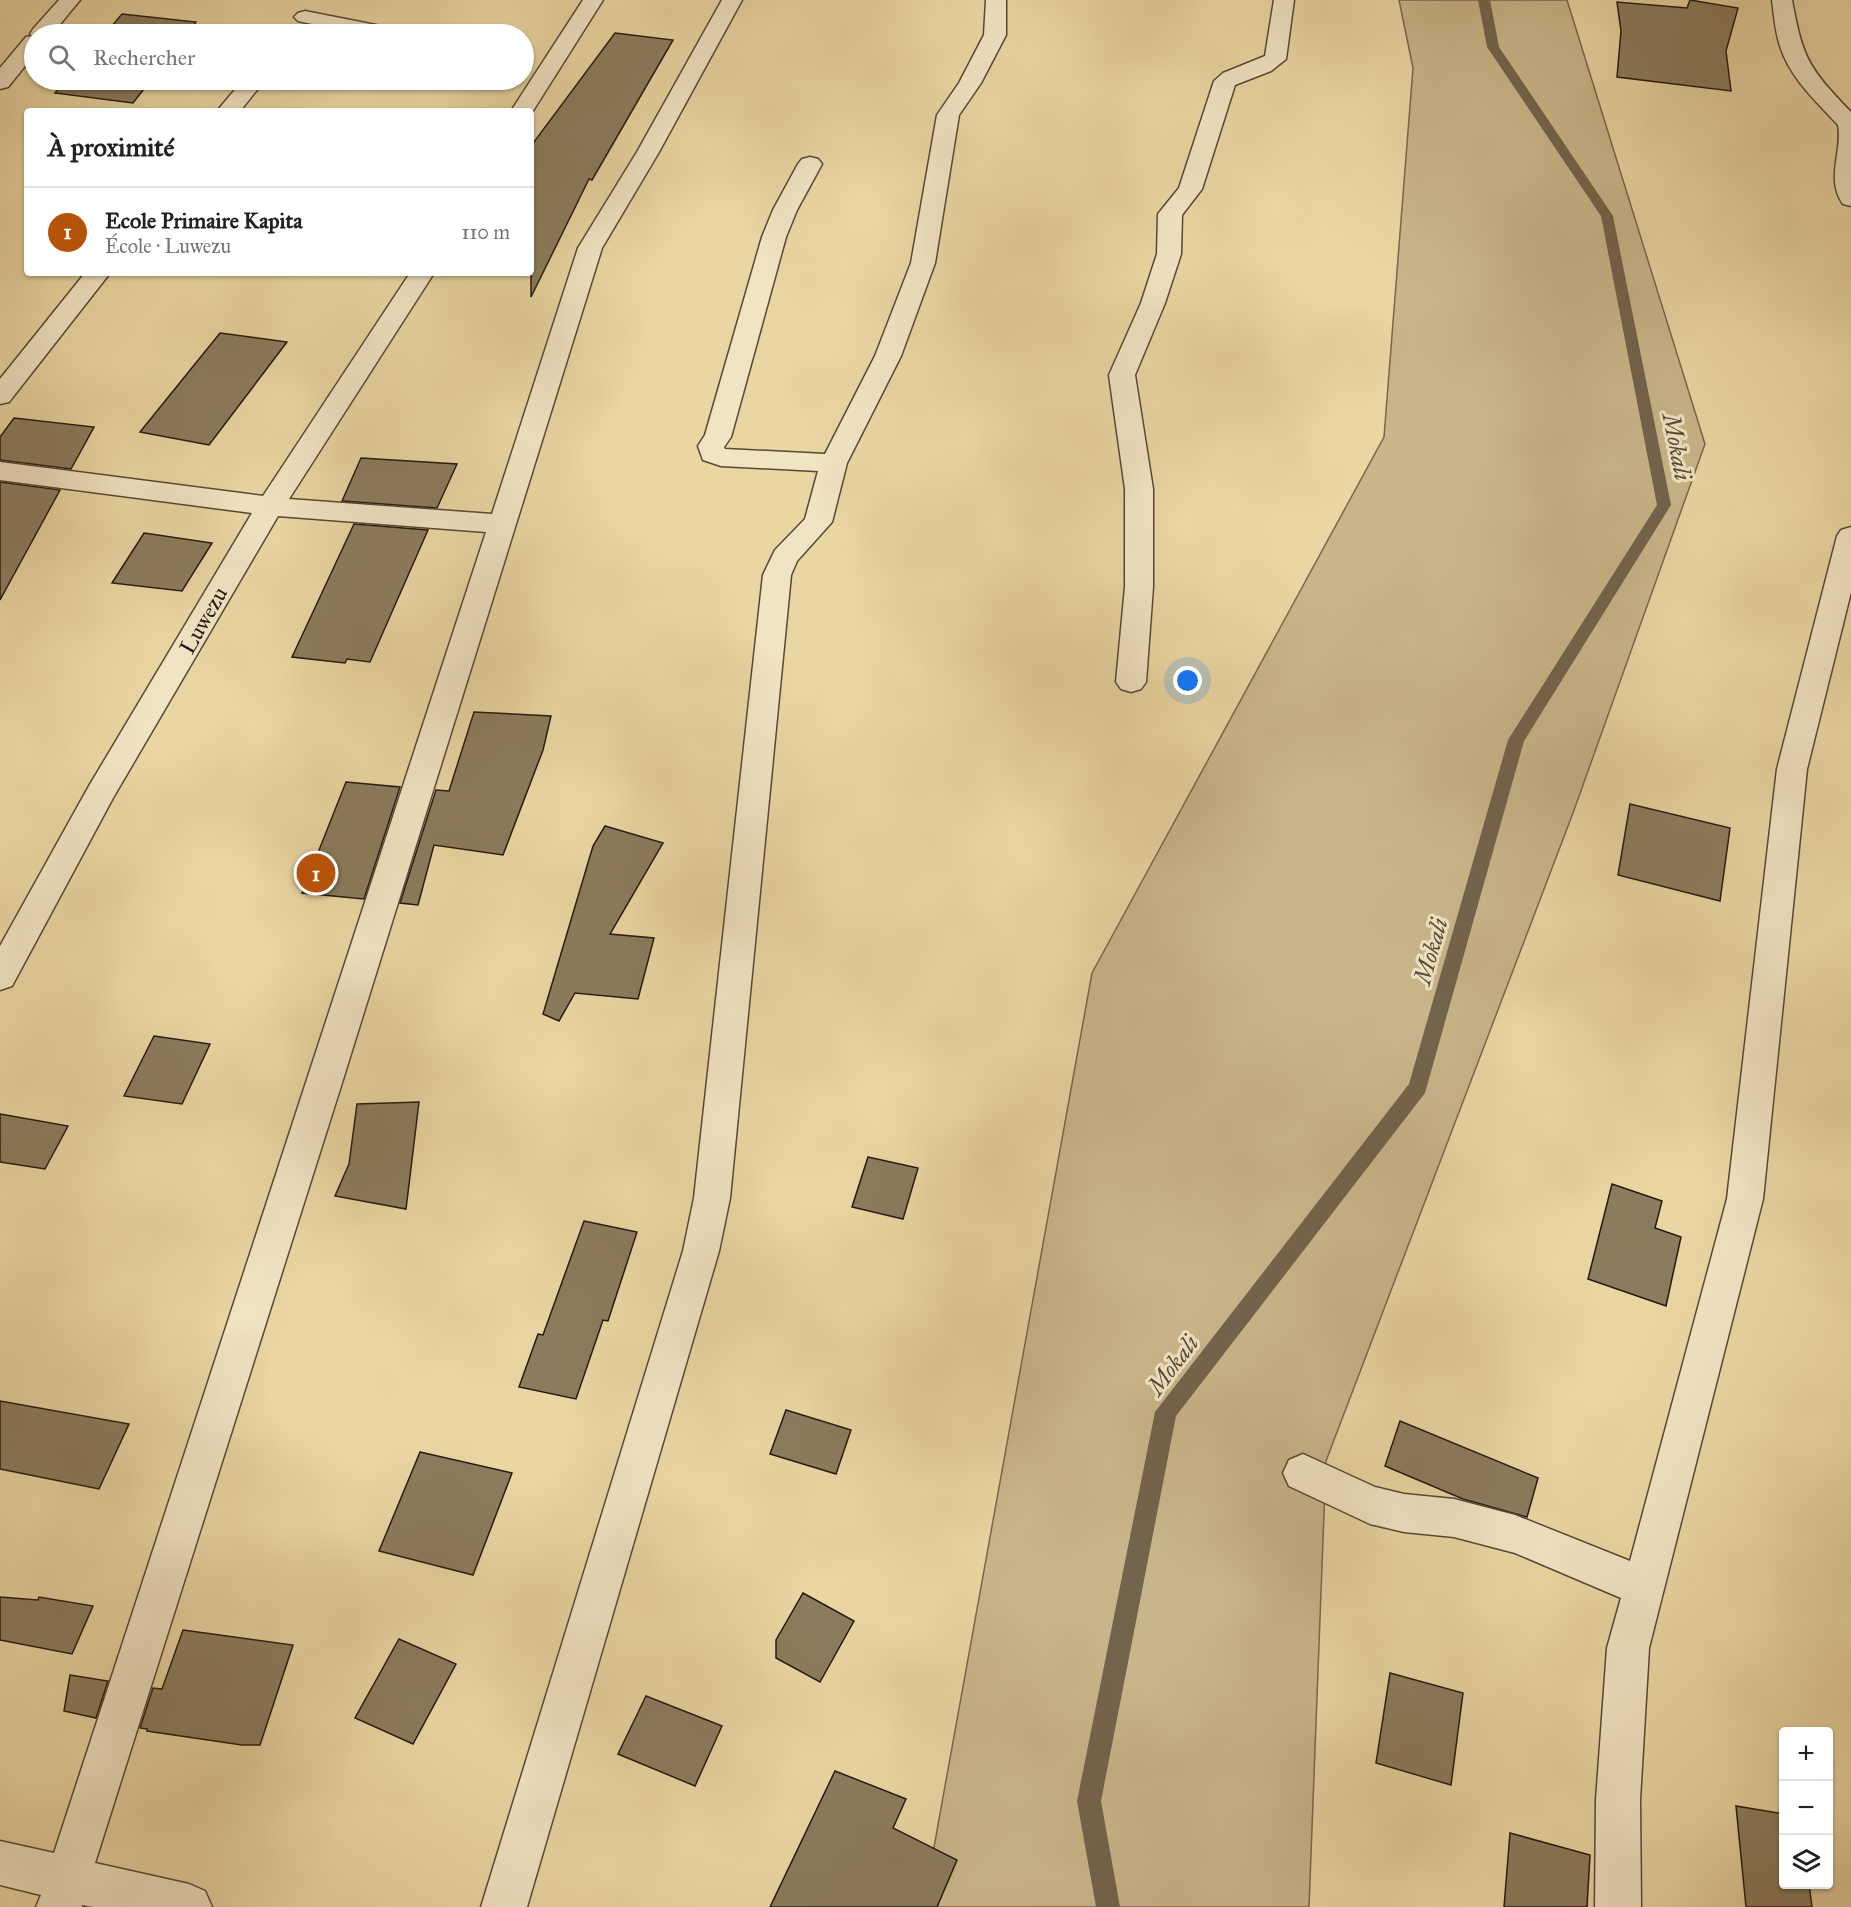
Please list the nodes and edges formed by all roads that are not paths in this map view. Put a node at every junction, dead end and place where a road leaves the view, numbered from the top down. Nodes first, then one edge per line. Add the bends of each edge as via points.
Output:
1 (70, 0) edge
2 (318, 0) edge
3 (593, 0) edge
4 (732, 0) edge
5 (996, 0) edge
6 (1284, 0) edge
7 (1782, 0) edge
8 (305, 17) junction
9 (50, 24) edge
10 (299, 24) edge
11 (339, 24) edge
12 (24, 54) edge
13 (534, 69) edge
14 (546, 72) junction
15 (0, 82) edge
16 (246, 90) edge
17 (231, 108) edge
18 (524, 108) edge
19 (810, 164) dead end
20 (1851, 199) edge
21 (96, 276) edge
22 (420, 276) edge
23 (0, 396) edge
24 (834, 464) junction
25 (0, 471) edge
26 (270, 506) junction
27 (502, 524) junction
28 (1851, 536) edge
29 (1131, 682) dead end
30 (8, 947) edge
31 (0, 977) edge
32 (1304, 1473) dead end
33 (1643, 1587) junction
34 (0, 1863) edge
35 (63, 1894) edge
36 (189, 1907) edge
37 (504, 1907) edge
38 (1618, 1907) edge

1 - 9 street
2 - 8 street
3 - 14 street
4 - 27 street via 590,248
5 - 24 street via 995,35 948,115 923,263 888,356
6 - 29 street via 1275,59 1225,81 1190,189 1170,214 1169,254 1122,375 1139,489 1139,587
7 - 20 street via 1797,61 1850,123 1845,175
8 - 10 street
8 - 11 street
12 - 15 street
13 - 14 street
14 - 18 street
16 - 17 street
19 - 24 street via 774,237 718,436 711,446 712,454 721,457
21 - 23 street
22 - 26 street, Luwezu
24 - 37 street via 818,522 785,557 777,575 712,1198 701,1251
25 - 26 street
26 - 27 street
26 - 30 street, Luwezu
27 - 35 street
28 - 33 street via 1792,769 1745,1199
30 - 31 street, Luwezu
32 - 33 street via 1370,1505 1454,1518 1549,1545
33 - 38 street via 1628,1648 1618,1800
34 - 35 street
35 - 36 street

